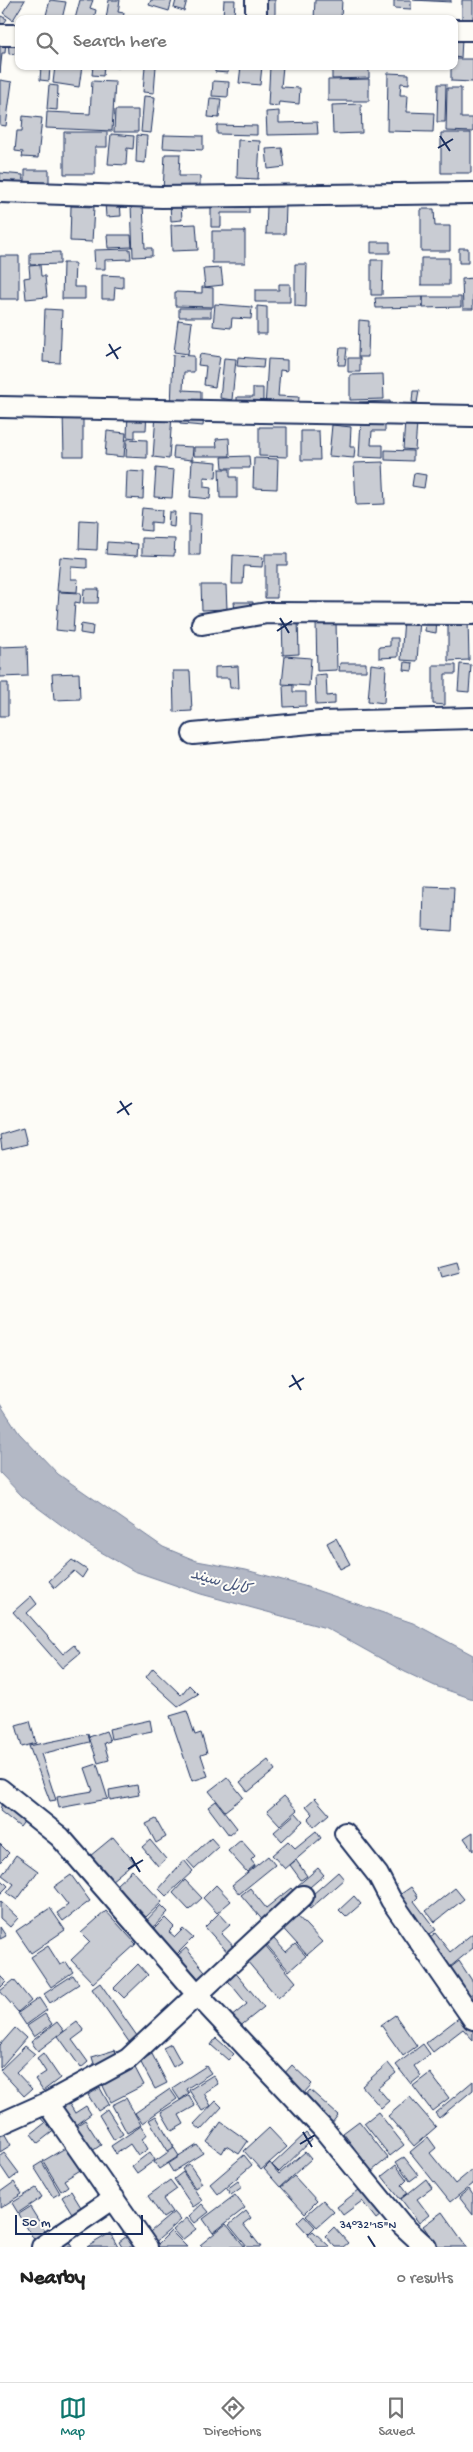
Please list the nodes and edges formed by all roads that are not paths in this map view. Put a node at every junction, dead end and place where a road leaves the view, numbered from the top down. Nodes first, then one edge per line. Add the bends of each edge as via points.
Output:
1 (256, 0) edge
2 (256, 15) edge
3 (458, 30) edge
4 (473, 30) edge
5 (0, 35) edge
6 (15, 35) edge
7 (0, 192) edge
8 (473, 193) edge
9 (0, 407) edge
10 (473, 416) edge
11 (473, 614) edge
12 (202, 624) dead end
13 (473, 718) edge
14 (193, 734) dead end
15 (0, 1789) edge
16 (345, 1833) dead end
17 (302, 1896) dead end
18 (196, 1993) junction
19 (473, 2019) edge
20 (47, 2103) junction
21 (0, 2124) edge
22 (114, 2198) junction
23 (42, 2247) edge
24 (147, 2247) edge
25 (426, 2247) edge

1 - 2 street
3 - 4 street
5 - 6 street
7 - 8 street via 162,197
9 - 10 street
11 - 12 street via 267,613
13 - 14 street via 321,722
15 - 18 street via 60,1837
16 - 19 street via 378,1875 391,1900
17 - 18 street
18 - 20 street via 128,2059
18 - 25 street via 326,2131 402,2225
20 - 21 street
20 - 22 street
22 - 23 street
22 - 24 street

